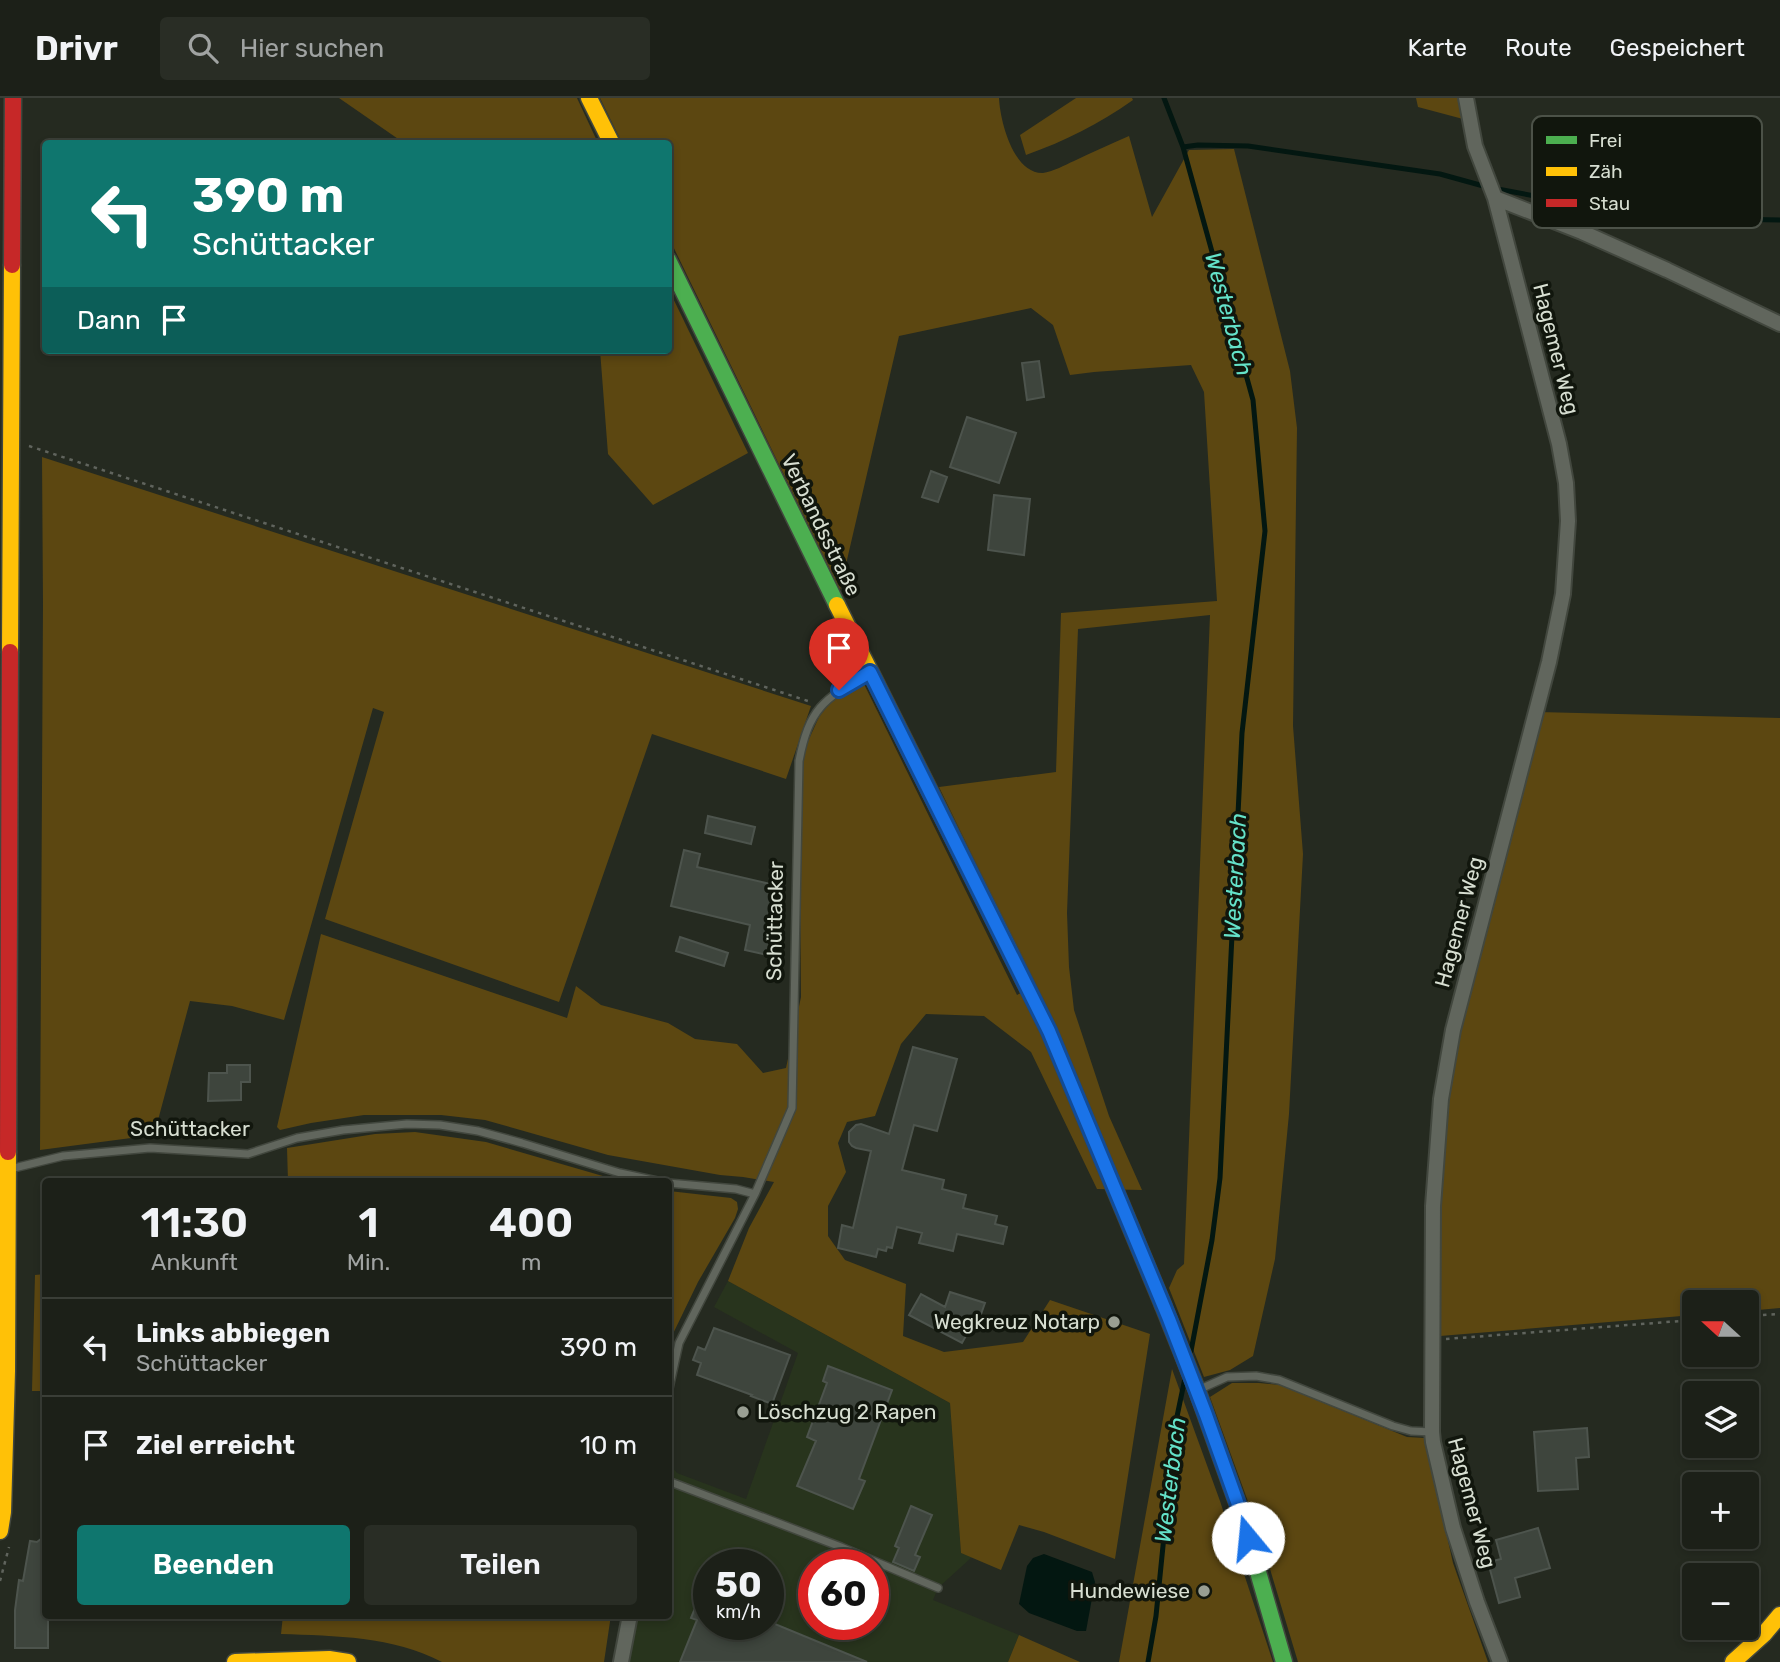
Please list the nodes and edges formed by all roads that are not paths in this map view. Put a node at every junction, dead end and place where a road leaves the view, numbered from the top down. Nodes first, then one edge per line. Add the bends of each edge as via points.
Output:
1 (13, 98) edge
2 (589, 98) edge
3 (1466, 98) edge
4 (610, 140) edge
5 (1493, 192) junction
6 (1532, 210) edge
7 (1573, 228) edge
8 (672, 268) edge
9 (1780, 324) edge
10 (870, 672) junction
11 (4, 1170) edge
12 (643, 1178) edge
13 (672, 1183) edge
14 (755, 1194) junction
15 (672, 1375) edge
16 (1197, 1390) junction
17 (1432, 1432) junction
18 (672, 1482) edge
19 (0, 1531) edge
20 (938, 1588) dead end
21 (1780, 1615) edge
22 (629, 1619) edge
23 (235, 1662) edge
24 (262, 1662) edge
25 (348, 1662) edge
26 (621, 1662) edge
27 (1284, 1662) edge
28 (1500, 1662) edge
29 (1733, 1662) edge

1 - 11 main road
2 - 4 main road
3 - 5 street, Hagemer Weg via 1475,146
5 - 6 street
5 - 17 street, Hagemer Weg via 1559,444 1569,522 1563,594 1549,662 1453,1030 1443,1087 1433,1206
7 - 9 street
8 - 10 main road, Verbandsstraße
10 - 14 lane, Schüttacker via 839,690 815,712 799,761 793,1108
10 - 16 main road, Verbandsstraße via 1049,1031
11 - 12 lane, Schüttacker via 63,1156 150,1148 248,1154 297,1138 407,1124 478,1131
11 - 19 main road via 7,1371
13 - 14 lane
14 - 15 lane, Schüttacker via 679,1343
16 - 17 lane via 1227,1377 1279,1380 1394,1426
16 - 27 main road, Verbandsstraße via 1241,1513
17 - 28 street, Hagemer Weg via 1453,1528
18 - 20 lane
21 - 29 main road
22 - 26 street
23 - 24 main road
24 - 25 main road

